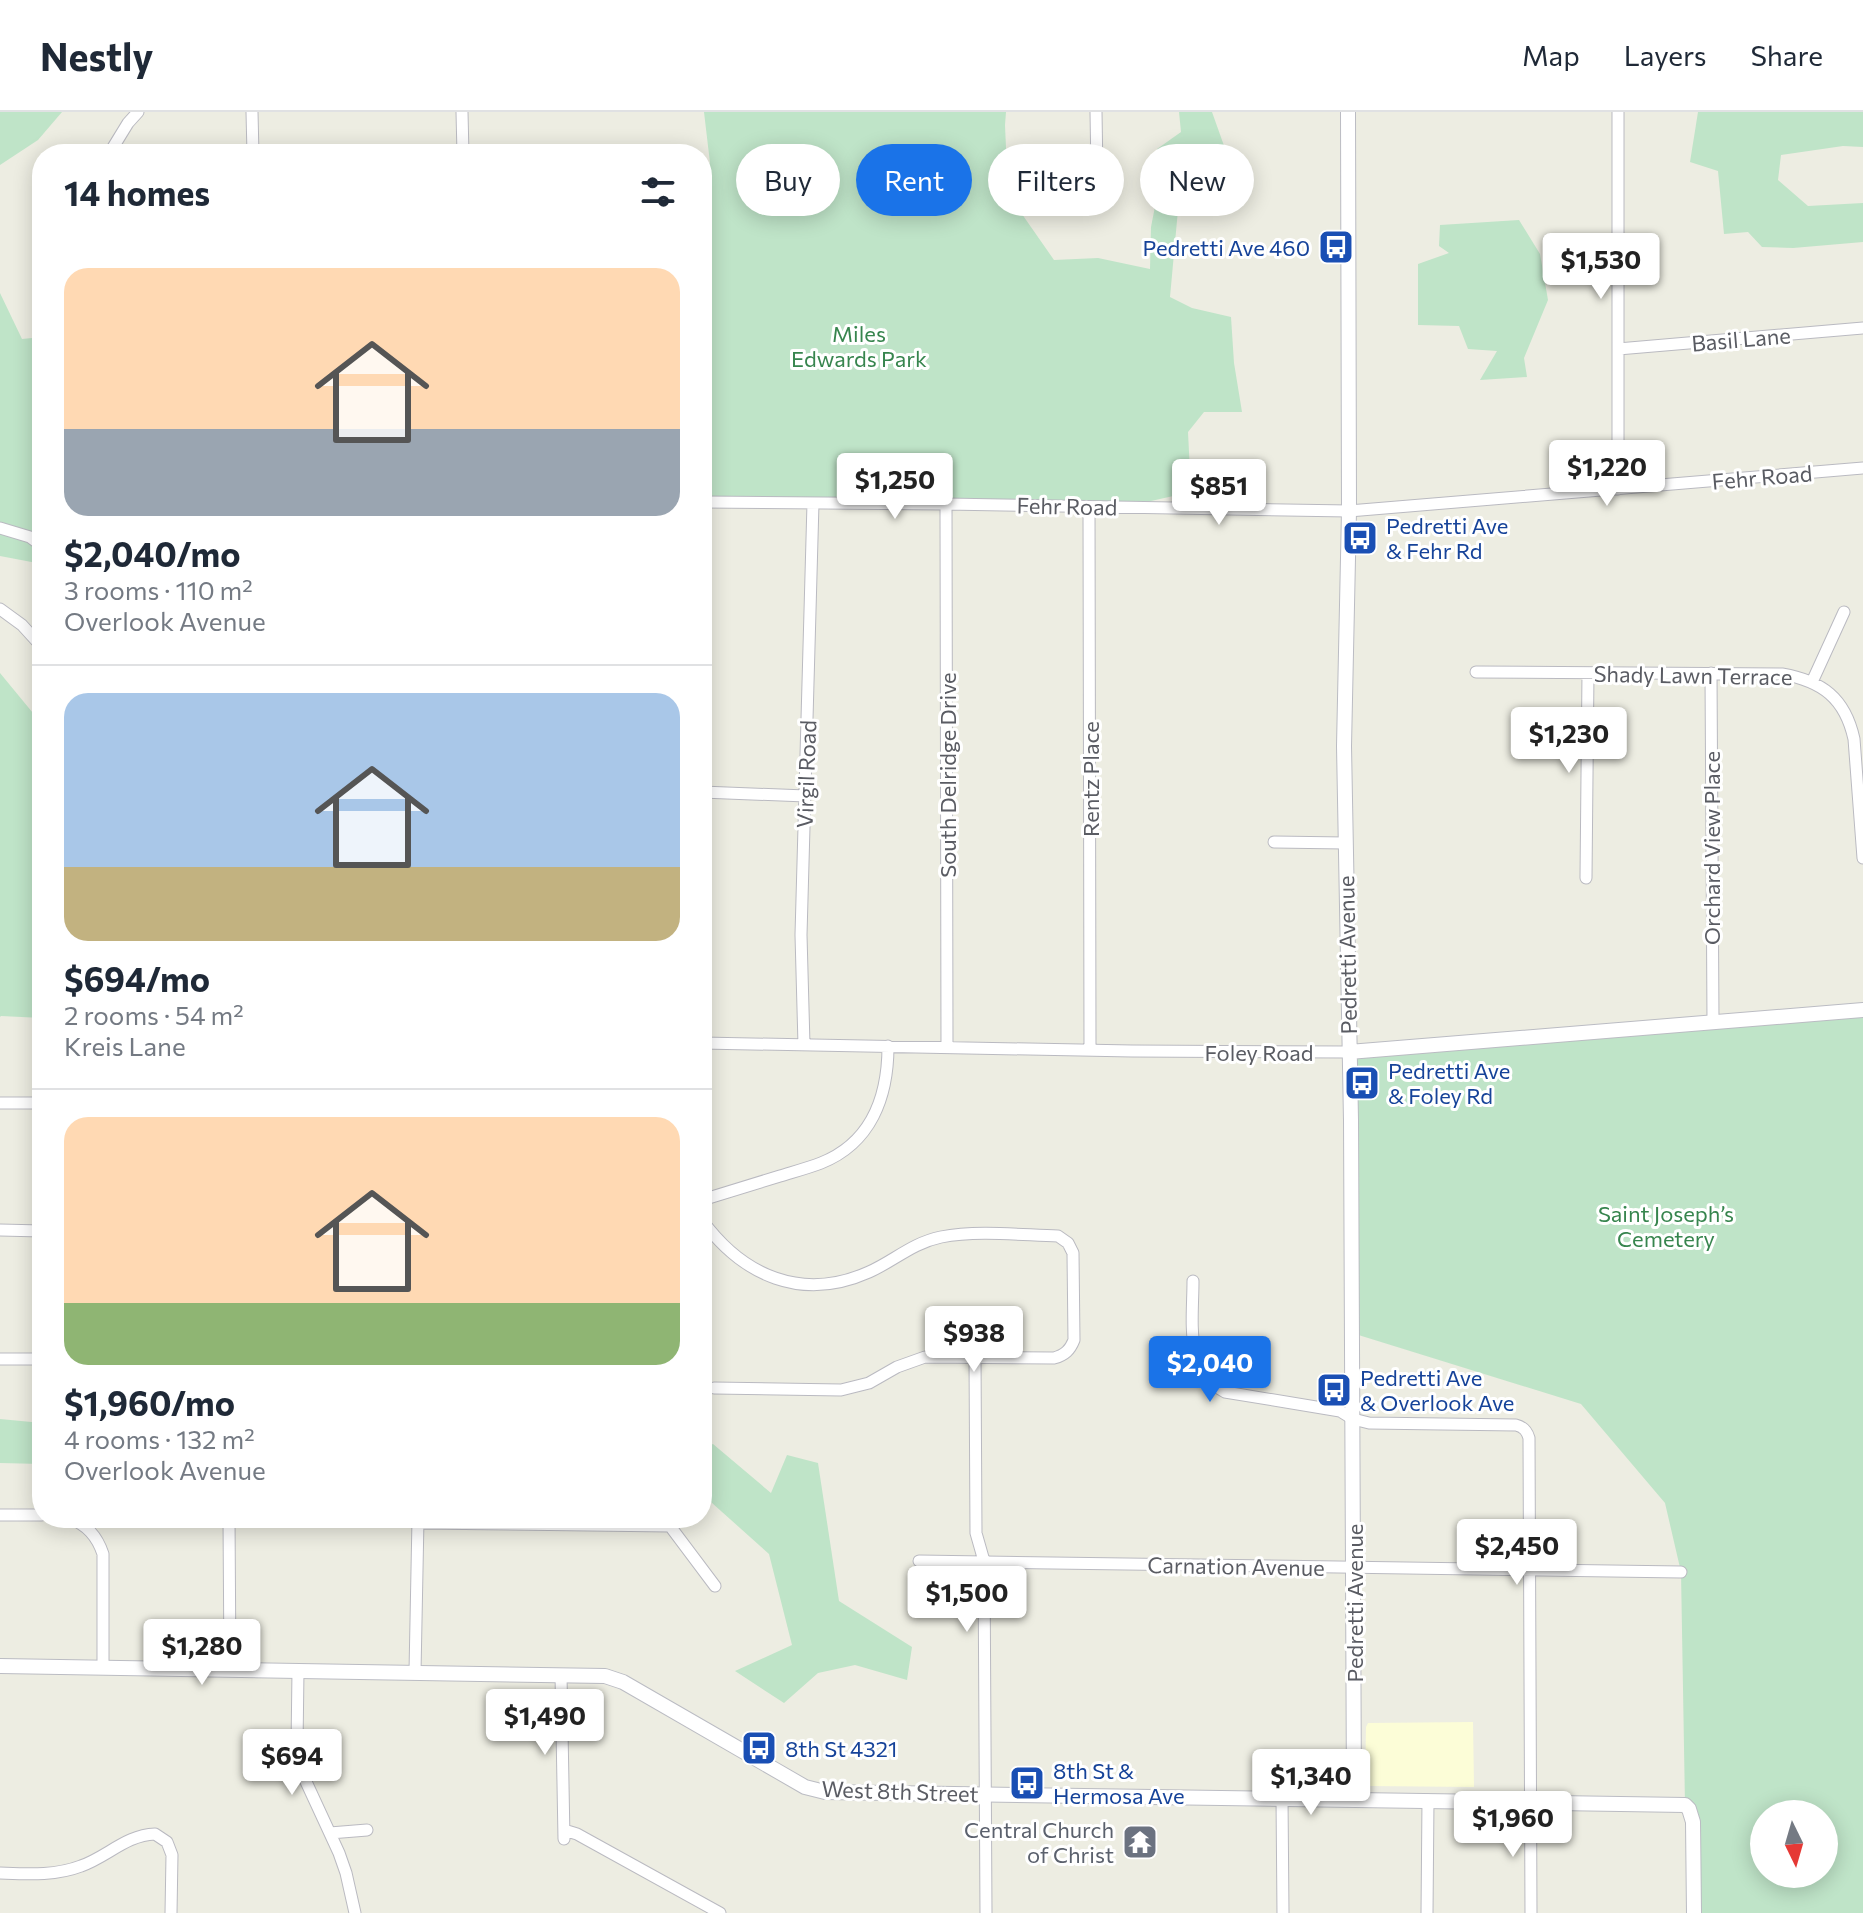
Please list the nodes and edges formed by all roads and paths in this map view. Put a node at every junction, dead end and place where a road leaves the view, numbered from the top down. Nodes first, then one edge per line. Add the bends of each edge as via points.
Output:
1 (138, 112) edge
2 (252, 112) edge
3 (462, 112) edge
4 (1096, 112) edge
5 (1348, 112) edge
6 (1618, 112) edge
7 (115, 144) edge
8 (253, 144) edge
9 (463, 144) edge
10 (1097, 144) edge
11 (1863, 328) edge
12 (1618, 349) junction
13 (1863, 468) edge
14 (1618, 489) junction
15 (712, 502) edge
16 (813, 503) junction
17 (946, 504) junction
18 (1089, 507) junction
19 (1349, 511) junction
20 (0, 528) edge
21 (32, 538) edge
22 (0, 609) edge
23 (1844, 612) dead end
24 (32, 636) edge
25 (1476, 672) dead end
26 (1588, 673) junction
27 (1711, 673) junction
28 (1812, 682) junction
29 (712, 792) edge
30 (806, 796) junction
31 (1274, 842) dead end
32 (1345, 843) junction
33 (1863, 858) edge
34 (1586, 878) dead end
35 (1863, 1010) edge
36 (1713, 1022) junction
37 (712, 1043) edge
38 (804, 1045) junction
39 (888, 1046) junction
40 (947, 1047) junction
41 (1090, 1050) junction
42 (1349, 1052) junction
43 (0, 1103) edge
44 (32, 1103) edge
45 (712, 1197) edge
46 (0, 1230) edge
47 (32, 1231) edge
48 (712, 1232) edge
49 (1193, 1281) dead end
50 (975, 1356) junction
51 (0, 1359) edge
52 (32, 1359) edge
53 (714, 1388) dead end
54 (1353, 1419) junction
55 (0, 1515) edge
56 (32, 1515) edge
57 (87, 1528) edge
58 (229, 1528) edge
59 (418, 1528) edge
60 (672, 1528) edge
61 (919, 1561) dead end
62 (984, 1561) junction
63 (1354, 1568) junction
64 (1529, 1569) junction
65 (1681, 1572) dead end
66 (715, 1586) dead end
67 (0, 1666) edge
68 (103, 1667) junction
69 (230, 1669) junction
70 (298, 1671) junction
71 (415, 1672) junction
72 (561, 1675) junction
73 (985, 1794) junction
74 (1282, 1798) junction
75 (1354, 1799) junction
76 (1428, 1800) junction
77 (1530, 1803) junction
78 (367, 1830) dead end
79 (330, 1833) junction
80 (0, 1873) edge
81 (171, 1913) edge
82 (355, 1913) edge
83 (720, 1913) edge
84 (986, 1913) edge
85 (1283, 1913) edge
86 (1427, 1913) edge
87 (1531, 1913) edge
88 (1694, 1913) edge

1 - 7 street
2 - 8 street
3 - 9 street
4 - 10 street
5 - 19 street, Pedretti Avenue
6 - 12 street
11 - 12 street, Basil Lane
12 - 14 street
13 - 14 street, Fehr Road
14 - 19 street, Fehr Road
15 - 16 street, Fehr Road
16 - 17 street, Fehr Road
16 - 30 street, Virgil Road
17 - 18 street, Fehr Road
17 - 40 street, South Delridge Drive
18 - 19 street, Fehr Road
18 - 41 street, Rentz Place
19 - 32 street, Pedretti Avenue
20 - 21 street
22 - 24 street
23 - 28 street
25 - 26 street, Shady Lawn Terrace
26 - 27 street, Shady Lawn Terrace
26 - 34 street
27 - 28 street, Shady Lawn Terrace via 1782,674
27 - 36 street, Orchard View Place
28 - 33 street, Shady Lawn Terrace via 1832,696 1851,727
29 - 30 street
30 - 38 street, Virgil Road
31 - 32 street
32 - 42 street, Pedretti Avenue
35 - 36 street, Foley Road
36 - 42 street, Foley Road
37 - 38 street, Foley Road
38 - 39 street, Foley Road
39 - 40 street, Foley Road
39 - 45 street via 880,1104 865,1130 843,1151 821,1163
40 - 41 street, Foley Road
41 - 42 street, Foley Road
42 - 54 street, Pedretti Avenue
43 - 44 street
46 - 47 street
48 - 50 street via 750,1267 781,1280 814,1284 861,1276 938,1238 1058,1236 1068,1243 1073,1253 1074,1340 1067,1352 1054,1358
49 - 54 street via 1194,1349 1200,1370 1211,1383 1233,1395 1340,1411
50 - 53 street via 913,1360 869,1383 841,1390
50 - 62 street via 976,1533
51 - 52 street
54 - 63 street, Pedretti Avenue
54 - 64 street via 1524,1428 1529,1438
55 - 56 street
57 - 68 street via 103,1554
58 - 69 street
59 - 71 street
60 - 66 street
61 - 62 street, Carnation Avenue
62 - 63 street, Carnation Avenue
62 - 73 street
63 - 64 street, Carnation Avenue
63 - 75 street, Pedretti Avenue
64 - 65 street, Carnation Avenue
64 - 77 street
67 - 68 street, West 8th Street
68 - 69 street, West 8th Street
69 - 70 street, West 8th Street
70 - 71 street, West 8th Street
70 - 79 street via 299,1760
71 - 72 street, West 8th Street
72 - 73 street, West 8th Street via 616,1678 815,1790
72 - 83 street via 564,1834 577,1834
73 - 74 street, West 8th Street
73 - 84 street
74 - 75 street, West 8th Street
74 - 85 street
75 - 76 street, West 8th Street
76 - 77 street, West 8th Street
76 - 86 street
77 - 87 street
77 - 88 street, West 8th Street via 1685,1805 1693,1822
78 - 79 street
79 - 82 street
80 - 81 street via 67,1871 125,1842 155,1834 170,1848

